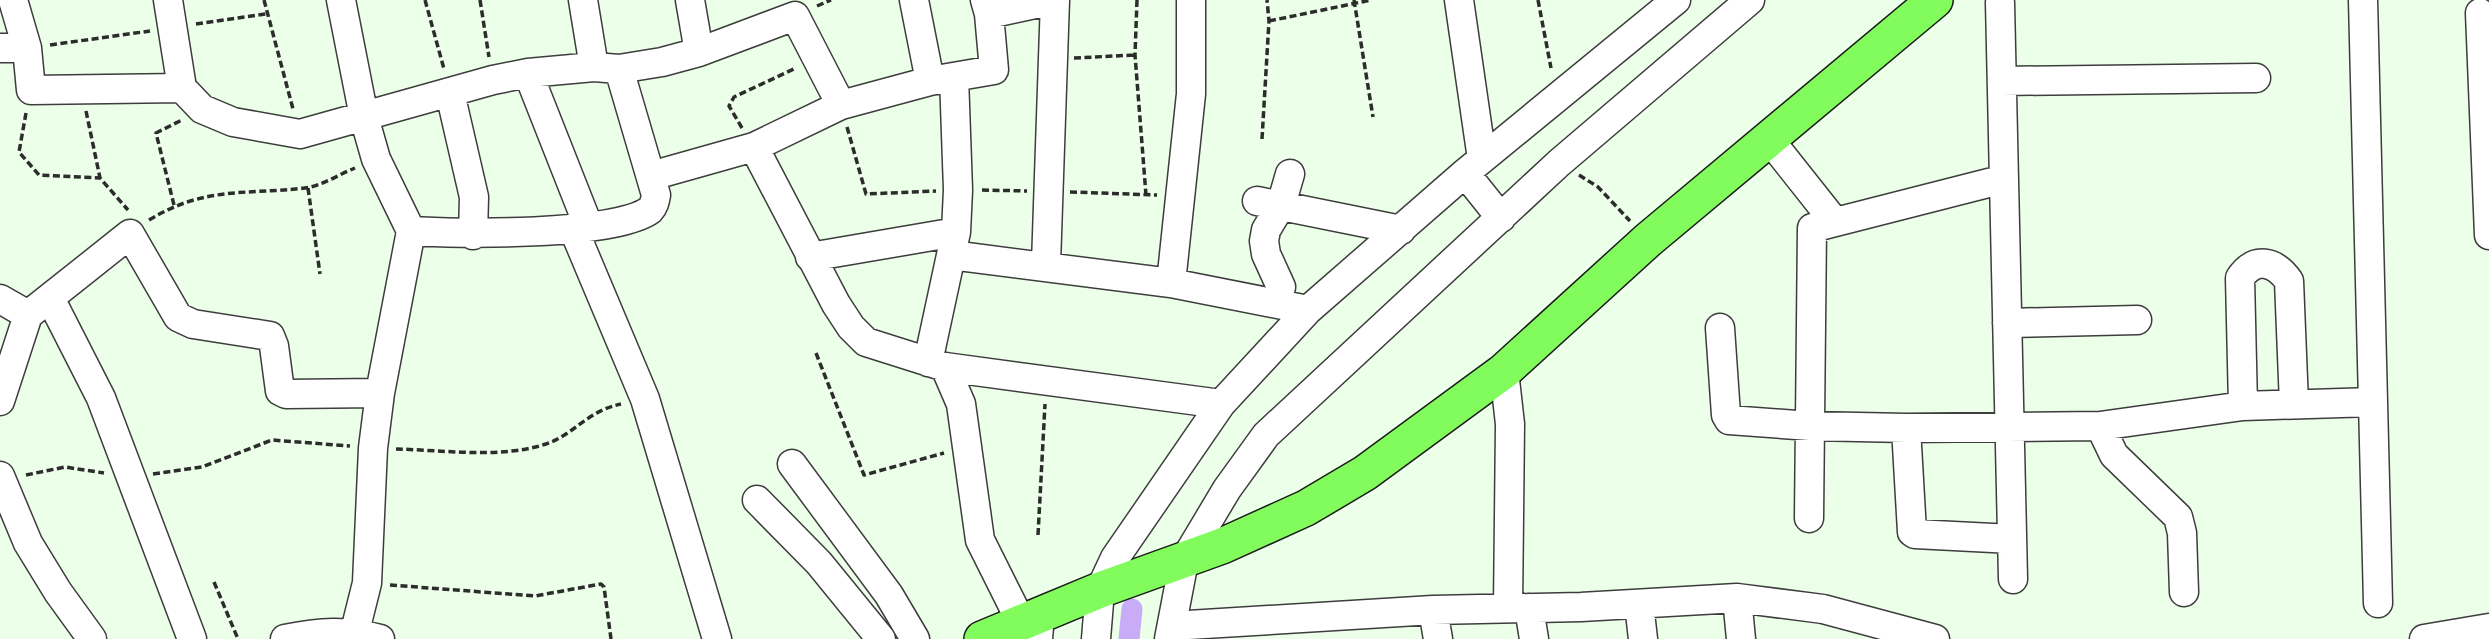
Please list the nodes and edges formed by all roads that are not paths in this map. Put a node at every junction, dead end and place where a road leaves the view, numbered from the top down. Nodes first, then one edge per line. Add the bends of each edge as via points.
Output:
1 (13, 0) edge
2 (341, 0) edge
3 (583, 0) edge
4 (690, 0) edge
5 (914, 0) edge
6 (1054, 0) edge
7 (1191, 0) edge
8 (1459, 0) edge
9 (1675, 0) edge
10 (1750, 0) edge
11 (1936, 0) edge
12 (2363, 0) edge
13 (2000, 3) dead end
14 (987, 7) edge
15 (2480, 13) dead end
16 (170, 14) edge
17 (14, 48) edge
18 (699, 52) junction
19 (606, 68) junction
20 (528, 73) junction
21 (2256, 78) dead end
22 (942, 79) junction
23 (2002, 82) junction
24 (182, 88) junction
25 (450, 93) junction
26 (841, 105) junction
27 (364, 117) junction
28 (1769, 139) junction
29 (754, 147) junction
30 (1473, 166) junction
31 (1290, 174) dead end
32 (651, 176) junction
33 (2004, 180) junction
34 (1269, 203) junction
35 (1501, 218) junction
36 (1834, 221) junction
37 (580, 227) junction
38 (1401, 230) junction
39 (411, 231) junction
40 (473, 235) junction
41 (2489, 235) edge
42 (953, 244) junction
43 (810, 257) junction
44 (1046, 264) junction
45 (1171, 282) junction
46 (1281, 287) dead end
47 (50, 298) junction
48 (0, 299) edge
49 (1308, 310) junction
50 (28, 315) junction
51 (2137, 320) dead end
52 (2007, 323) junction
53 (1720, 328) dead end
54 (937, 365) junction
55 (1504, 371) junction
56 (380, 393) junction
57 (0, 401) edge
58 (2373, 402) junction
59 (1221, 404) junction
60 (2294, 404) junction
61 (2244, 406) junction
62 (1810, 426) junction
63 (2100, 426) junction
64 (2010, 427) junction
65 (1906, 428) junction
66 (792, 464) dead end
67 (1, 479) edge
68 (757, 500) dead end
69 (1809, 518) dead end
70 (2012, 539) junction
71 (1184, 561) junction
72 (2013, 579) dead end
73 (1100, 590) junction
74 (2184, 592) dead end
75 (1737, 598) junction
76 (2378, 603) dead end
77 (1639, 604) junction
78 (1519, 608) junction
79 (1433, 610) junction
80 (1033, 625) edge
81 (1363, 627) edge
82 (2489, 628) edge
83 (1269, 630) edge
84 (1171, 633) edge
85 (352, 635) edge
86 (92, 639) edge
87 (192, 639) edge
88 (285, 639) edge
89 (380, 639) edge
90 (717, 639) edge
91 (881, 639) edge
92 (915, 639) edge
93 (982, 639) edge
94 (1096, 639) edge
95 (1438, 639) edge
96 (1534, 639) edge
97 (1643, 639) edge
98 (1741, 639) edge
99 (1935, 639) edge
100 (2424, 639) edge

1 - 17 street
2 - 27 street
3 - 19 street
4 - 18 street
5 - 22 street
6 - 14 street
6 - 44 street
7 - 45 street via 1191,94
8 - 30 street
9 - 30 street
10 - 35 street
11 - 28 main road
12 - 58 street
13 - 23 street
14 - 22 street via 994,70
15 - 41 street
16 - 24 street
17 - 24 street via 31,90
18 - 19 street
18 - 26 street via 795,16
19 - 20 street
19 - 32 street
20 - 25 street
20 - 37 street
21 - 23 street
22 - 26 street
22 - 42 street via 958,190
23 - 33 street
24 - 27 street via 202,109 233,122 300,134
25 - 27 street
25 - 40 street via 474,197
26 - 29 street
27 - 39 street via 376,159
28 - 36 street
28 - 55 main road via 1648,240
29 - 32 street
29 - 43 street
30 - 35 street
30 - 38 street
31 - 34 street
32 - 37 street via 656,195 649,210 630,219
33 - 36 street
33 - 52 street
34 - 38 street
34 - 46 street via 1264,241
35 - 71 street via 1266,435
36 - 62 street via 1812,228
37 - 40 street
37 - 90 street via 645,399
38 - 49 street
39 - 40 street
39 - 56 street
42 - 43 street
42 - 44 street
42 - 54 street
43 - 54 street via 860,338 874,347
44 - 45 street
45 - 49 street
47 - 50 street
47 - 56 street via 130,234 178,317 193,324 270,336 281,391
47 - 87 street via 101,398
48 - 50 street
49 - 59 street
50 - 57 street
51 - 52 street
52 - 64 street
53 - 62 street via 1727,418
54 - 59 street
54 - 80 street via 961,404 980,540
55 - 71 main road via 1338,491
55 - 78 street
56 - 85 street via 367,583
58 - 60 street
58 - 76 street
59 - 73 street via 1138,521
60 - 61 street
60 - 61 street via 2289,281 2271,264 2257,263 2240,278
61 - 63 street
62 - 65 street
62 - 69 street
63 - 64 street
63 - 74 street via 2114,455 2178,517
64 - 65 street
64 - 70 street
65 - 70 street via 1912,532
66 - 92 street
67 - 86 street via 38,559
68 - 91 street via 819,563
70 - 72 street
71 - 73 main road
71 - 84 street
73 - 80 main road
73 - 94 street
75 - 77 street
75 - 98 street
75 - 99 street via 1823,608
77 - 78 street
77 - 97 street
78 - 79 street
78 - 96 street
79 - 81 street
79 - 95 street
80 - 93 main road
81 - 83 street
82 - 100 street
83 - 84 street
85 - 88 street
85 - 89 street

